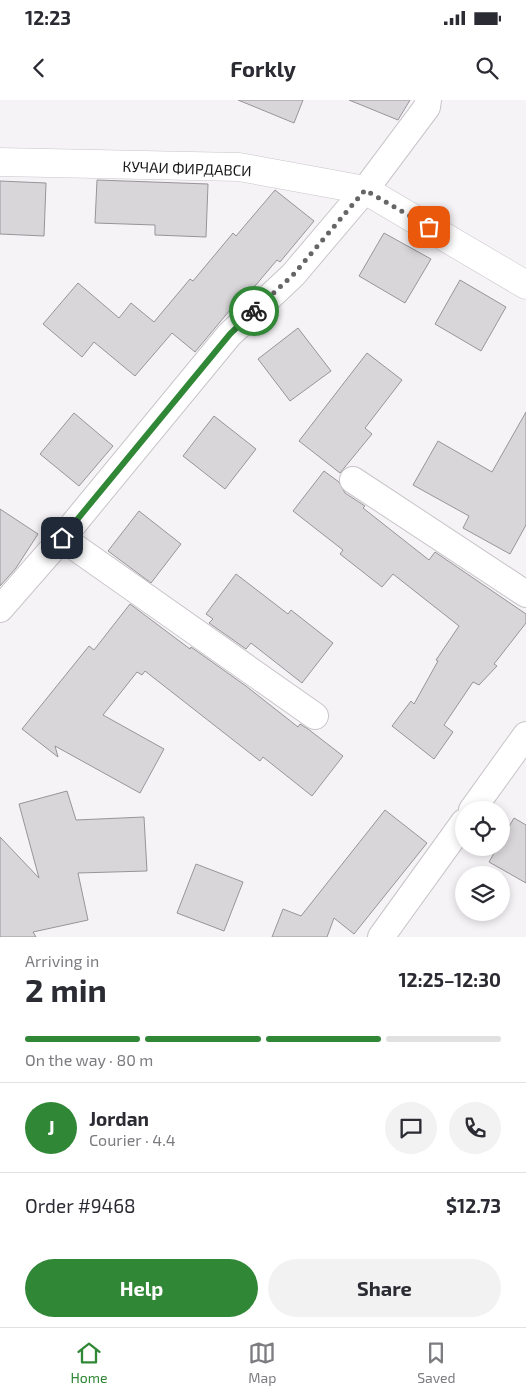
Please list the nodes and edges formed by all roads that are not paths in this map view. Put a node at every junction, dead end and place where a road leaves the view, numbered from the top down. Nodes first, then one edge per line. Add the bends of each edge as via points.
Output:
1 (428, 100) edge
2 (0, 162) edge
3 (365, 190) junction
4 (526, 286) edge
5 (353, 480) dead end
6 (62, 538) junction
7 (526, 594) edge
8 (0, 609) edge
9 (315, 716) dead end
10 (526, 735) edge
11 (478, 801) edge
12 (455, 834) edge
13 (381, 937) edge

1 - 3 street via 427,107
2 - 3 street, КУЧАИ ФИРДАВСИ via 239,167
3 - 4 street, КУЧАИ ФИРДАВСИ
3 - 6 street via 293,275 230,334
5 - 7 street
6 - 8 street
6 - 9 street
10 - 11 street
12 - 13 street

